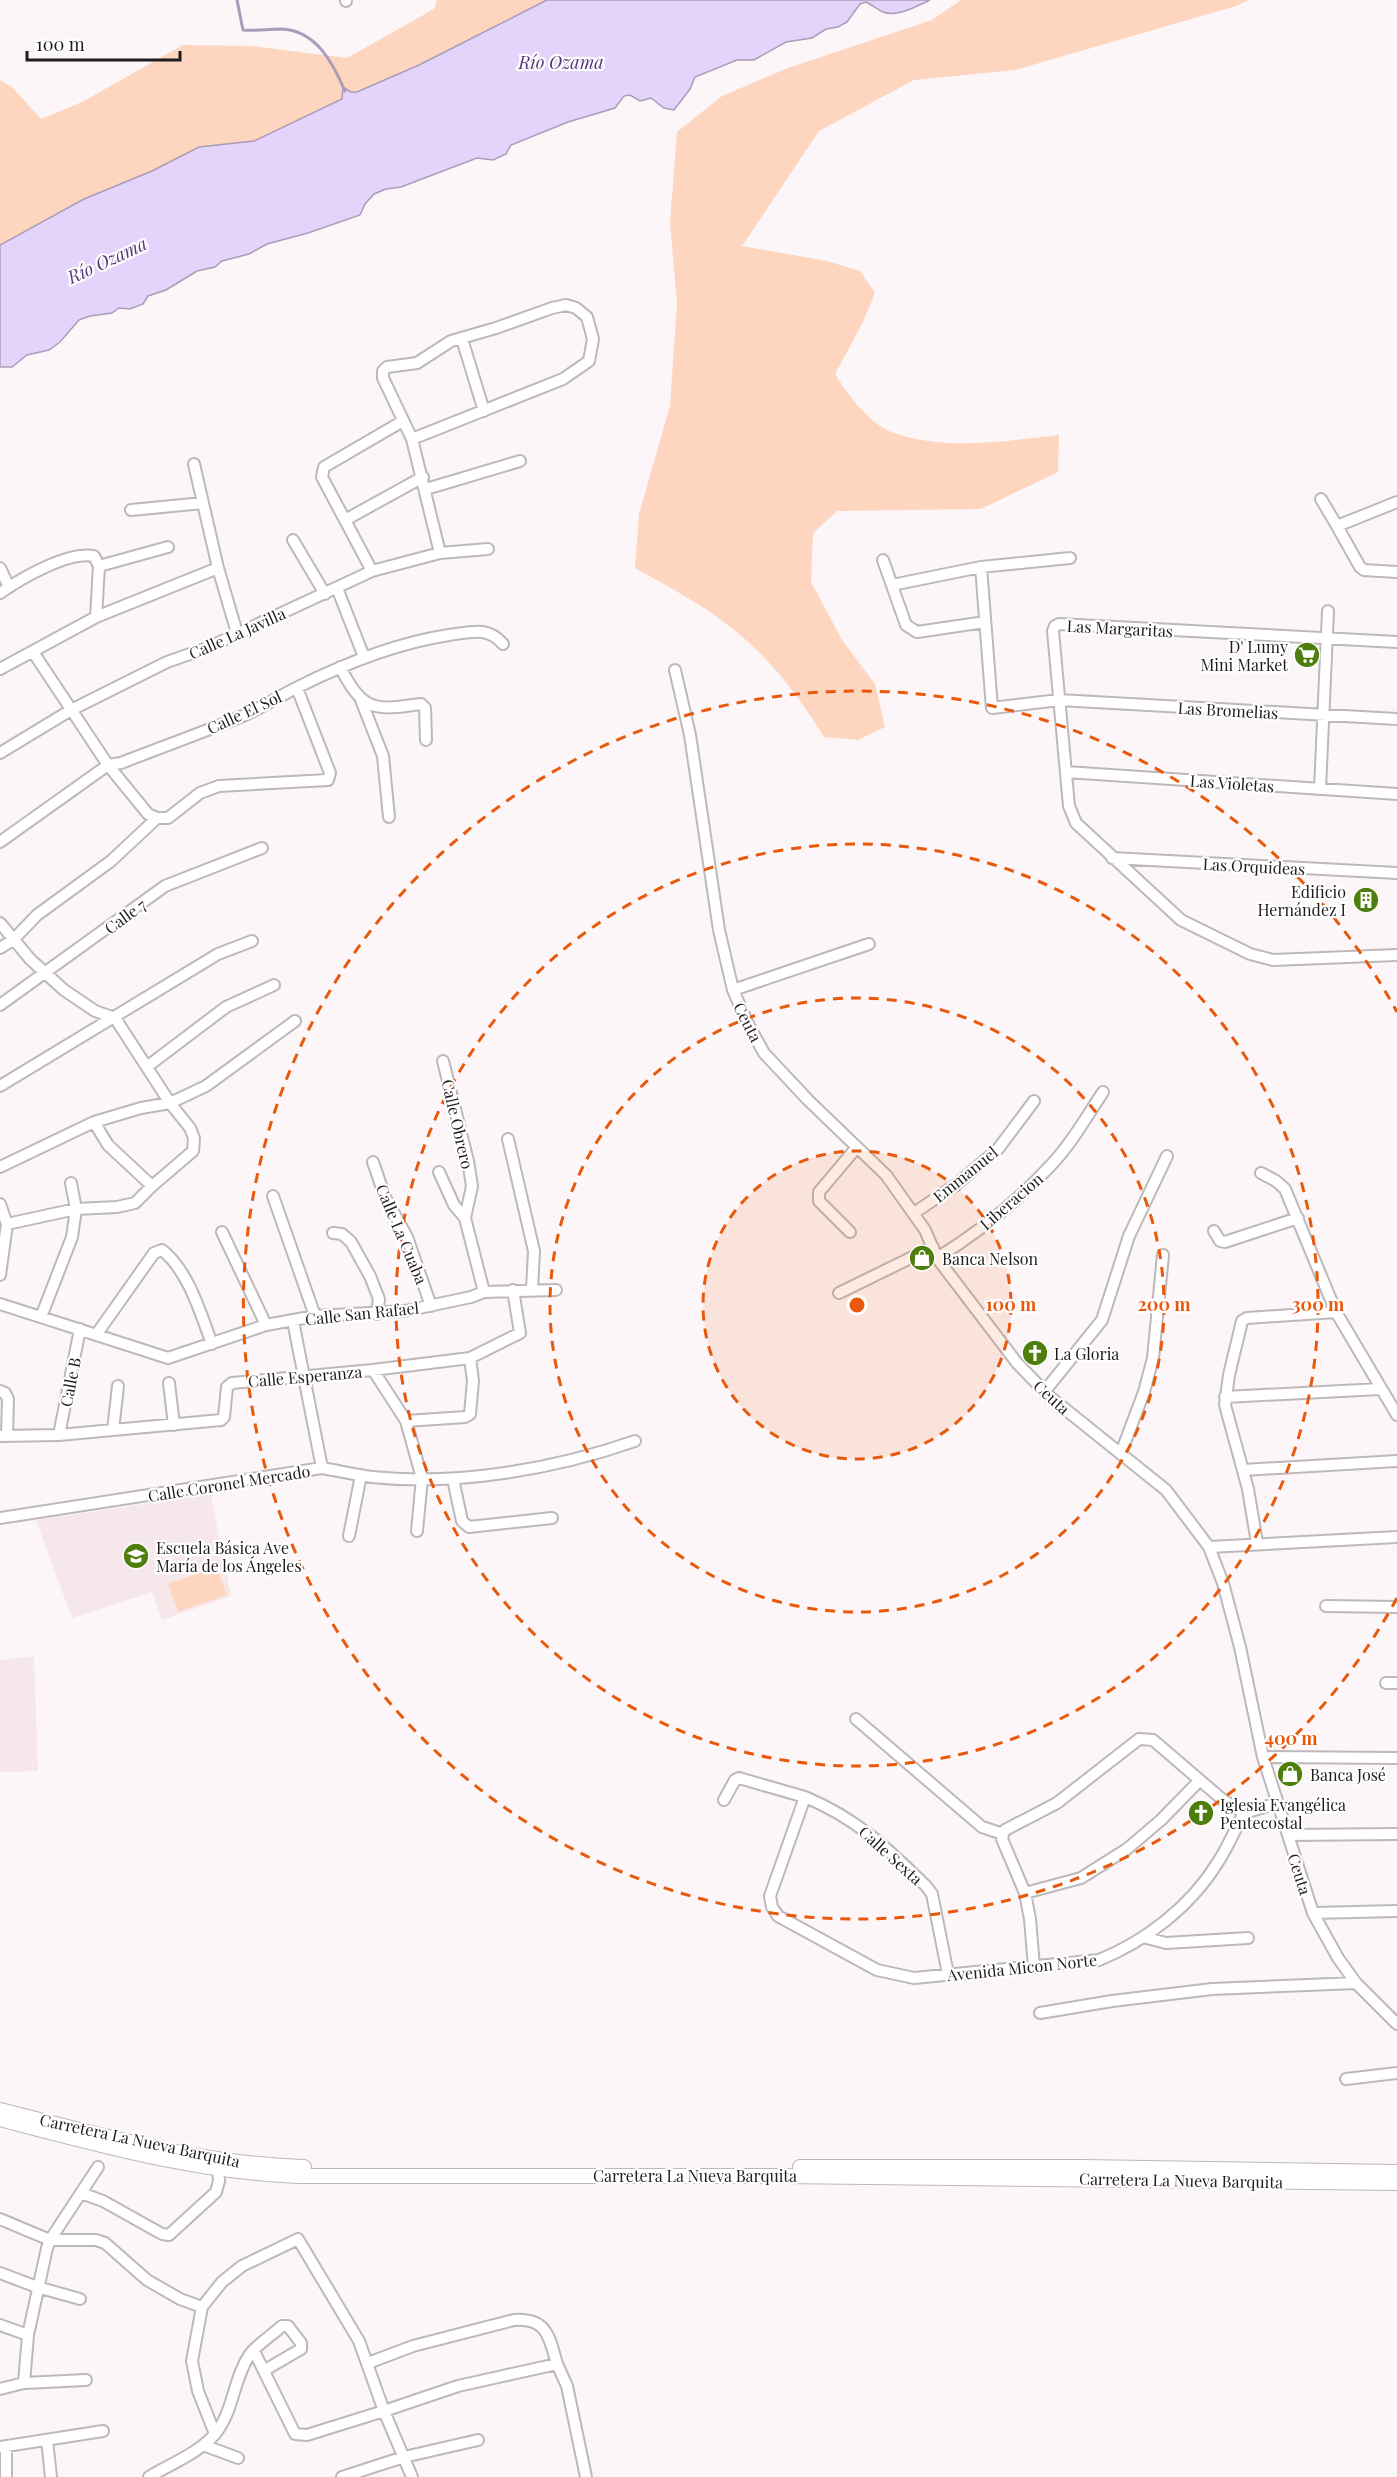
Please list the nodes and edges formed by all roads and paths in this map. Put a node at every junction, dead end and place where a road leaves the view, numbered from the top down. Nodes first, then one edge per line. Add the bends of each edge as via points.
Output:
1 (462, 339) junction
2 (484, 411) junction
3 (403, 421) junction
4 (412, 439) junction
5 (520, 461) dead end
6 (194, 464) dead end
7 (424, 483) junction
8 (1321, 499) dead end
9 (1397, 502) edge
10 (203, 503) junction
11 (131, 510) dead end
12 (345, 520) junction
13 (1337, 526) junction
14 (293, 540) dead end
15 (168, 547) dead end
16 (488, 549) dead end
17 (440, 553) junction
18 (1070, 558) dead end
19 (883, 560) dead end
20 (99, 566) junction
21 (981, 567) junction
22 (0, 568) edge
23 (218, 568) junction
24 (372, 571) junction
25 (1397, 572) edge
26 (892, 585) junction
27 (337, 588) junction
28 (5, 590) edge
29 (325, 594) junction
30 (1328, 611) dead end
31 (96, 617) junction
32 (985, 622) junction
33 (237, 633) junction
34 (1327, 640) junction
35 (1397, 642) edge
36 (503, 644) dead end
37 (33, 651) junction
38 (364, 657) junction
39 (1, 665) edge
40 (340, 667) junction
41 (675, 670) dead end
42 (297, 688) junction
43 (361, 700) junction
44 (1059, 700) junction
45 (70, 710) junction
46 (1323, 715) junction
47 (1397, 719) edge
48 (426, 740) dead end
49 (0, 753) edge
50 (108, 765) junction
51 (1066, 772) junction
52 (1320, 789) junction
53 (1397, 794) edge
54 (389, 817) dead end
55 (157, 818) junction
56 (0, 842) edge
57 (262, 848) dead end
58 (1112, 858) junction
59 (1397, 873) edge
60 (0, 923) edge
61 (13, 940) junction
62 (252, 941) dead end
63 (869, 944) dead end
64 (0, 948) edge
65 (1397, 955) edge
66 (46, 973) junction
67 (274, 985) dead end
68 (732, 990) junction
69 (0, 1005) edge
70 (115, 1018) junction
71 (295, 1021) dead end
72 (443, 1061) dead end
73 (148, 1066) junction
74 (0, 1086) edge
75 (1103, 1092) dead end
76 (1034, 1101) dead end
77 (170, 1103) junction
78 (94, 1122) junction
79 (508, 1139) dead end
80 (857, 1147) junction
81 (1167, 1155) dead end
82 (373, 1162) dead end
83 (0, 1167) edge
84 (439, 1172) dead end
85 (1261, 1173) dead end
86 (71, 1183) dead end
87 (152, 1186) junction
88 (273, 1196) dead end
89 (0, 1204) edge
90 (76, 1209) junction
91 (914, 1214) junction
92 (465, 1218) junction
93 (1298, 1218) junction
94 (7, 1224) junction
95 (1214, 1231) dead end
96 (222, 1232) dead end
97 (850, 1232) dead end
98 (333, 1233) dead end
99 (933, 1247) junction
100 (1163, 1256) dead end
101 (938, 1258) junction
102 (0, 1275) edge
103 (513, 1290) junction
104 (532, 1290) junction
105 (556, 1290) dead end
106 (484, 1292) junction
107 (839, 1293) dead end
108 (0, 1304) edge
109 (431, 1306) junction
110 (1336, 1312) junction
111 (377, 1314) junction
112 (315, 1316) junction
113 (41, 1317) junction
114 (292, 1321) junction
115 (266, 1325) junction
116 (80, 1329) junction
117 (96, 1335) junction
118 (212, 1344) junction
119 (470, 1358) junction
120 (373, 1370) junction
121 (305, 1376) junction
122 (169, 1383) dead end
123 (118, 1386) dead end
124 (1380, 1389) junction
125 (0, 1391) edge
126 (1044, 1392) junction
127 (1225, 1397) junction
128 (1397, 1415) edge
129 (406, 1421) junction
130 (174, 1425) junction
131 (113, 1430) junction
132 (59, 1435) junction
133 (4, 1436) edge
134 (635, 1441) dead end
135 (1120, 1453) junction
136 (1397, 1461) edge
137 (322, 1468) junction
138 (1243, 1470) junction
139 (362, 1474) junction
140 (422, 1478) junction
141 (453, 1479) junction
142 (0, 1518) edge
143 (552, 1518) dead end
144 (417, 1531) dead end
145 (349, 1536) dead end
146 (1397, 1537) edge
147 (1257, 1544) junction
148 (1209, 1547) junction
149 (1326, 1606) dead end
150 (1397, 1607) edge
151 (856, 1719) dead end
152 (1263, 1757) junction
153 (1397, 1758) edge
154 (1200, 1780) junction
155 (805, 1797) junction
156 (724, 1800) dead end
157 (1278, 1803) junction
158 (1244, 1813) junction
159 (1002, 1834) junction
160 (1397, 1834) edge
161 (1288, 1835) junction
162 (1026, 1893) junction
163 (1397, 1911) edge
164 (1313, 1913) junction
165 (1143, 1937) junction
166 (1248, 1938) dead end
167 (1034, 1967) junction
168 (948, 1974) junction
169 (1356, 1983) junction
170 (1040, 2013) dead end
171 (1397, 2024) edge
172 (1397, 2073) edge
173 (1346, 2079) dead end
174 (0, 2109) edge
175 (0, 2119) edge
176 (98, 2167) dead end
177 (218, 2169) junction
178 (255, 2169) junction
179 (343, 2172) junction
180 (1397, 2172) edge
181 (1397, 2183) edge
182 (81, 2193) junction
183 (0, 2219) edge
184 (50, 2240) junction
185 (0, 2273) edge
186 (37, 2287) junction
187 (80, 2298) dead end
188 (202, 2307) junction
189 (0, 2325) edge
190 (28, 2334) junction
191 (254, 2351) junction
192 (368, 2363) junction
193 (557, 2364) junction
194 (265, 2370) junction
195 (86, 2380) dead end
196 (24, 2383) junction
197 (0, 2389) edge
198 (384, 2411) junction
199 (103, 2431) dead end
200 (215, 2434) junction
201 (47, 2440) junction
202 (478, 2440) dead end
203 (203, 2445) junction
204 (3, 2447) edge
205 (404, 2457) junction
206 (238, 2458) dead end
207 (162, 2473) edge
208 (6, 2477) edge
209 (51, 2477) edge
210 (149, 2477) edge
211 (342, 2477) edge
212 (412, 2477) edge
213 (586, 2477) edge

1 - 2 street
1 - 2 street via 566,305 587,317 591,328 589,361 563,379
1 - 3 street via 451,341 417,363 383,371 382,378
2 - 4 street
3 - 4 street
3 - 12 street via 324,467 322,477
4 - 7 street
5 - 7 street
6 - 10 street
7 - 12 street
7 - 17 street
8 - 13 street
9 - 13 street
10 - 11 street
10 - 23 street
12 - 24 street
13 - 25 street via 1360,567
14 - 29 street
15 - 20 street
16 - 17 street, Calle La Javilla
17 - 24 street, Calle La Javilla
18 - 21 street
19 - 26 street
20 - 28 street via 94,556 82,554
20 - 31 street
21 - 26 street
21 - 32 street
22 - 28 street
23 - 31 street
23 - 33 street
24 - 27 street, Calle La Javilla
26 - 32 street via 906,626 917,632
27 - 29 street, Calle La Javilla
27 - 38 street
29 - 33 street, Calle La Javilla
30 - 34 street
31 - 37 street
32 - 44 street, Las Bromelias via 990,706 994,709
33 - 45 street, Calle La Javilla
34 - 35 street, Las Margaritas
34 - 44 street, Las Margaritas via 1059,624 1053,631
34 - 46 street
36 - 38 street, Calle El Sol via 495,634 466,633 411,642
37 - 39 street
37 - 45 street
38 - 40 street, Calle El Sol
40 - 42 street, Calle El Sol
40 - 43 street
41 - 68 street, Ceuta via 690,735 719,930
42 - 50 street, Calle El Sol via 248,714
42 - 55 street via 330,773 328,780 209,788 168,818
43 - 48 street via 389,708 421,704 425,708
43 - 54 street via 383,756
44 - 46 street, Las Bromelias
44 - 51 street
45 - 49 street, Calle La Javilla
45 - 50 street
46 - 47 street, Las Bromelias
46 - 52 street
50 - 55 street via 147,814
50 - 56 street, Calle El Sol
51 - 52 street, Las Violetas
51 - 58 street via 1076,823
52 - 53 street, Las Violetas
55 - 61 street via 111,861 37,915
57 - 66 street, Calle 7 via 165,886
58 - 59 street, Las Orquideas
58 - 65 street via 1181,920 1261,958
60 - 61 street
61 - 64 street
61 - 66 street
62 - 70 street via 218,954
63 - 68 street
66 - 69 street, Calle 7
66 - 70 street via 80,1002
67 - 73 street via 226,1007
68 - 80 street, Ceuta via 764,1053
70 - 73 street
70 - 74 street
71 - 77 street via 206,1086
72 - 92 street, Calle Obrero via 472,1186
73 - 77 street
75 - 101 street, Liberacion via 1053,1163 1001,1212
76 - 91 street, Emmanuel via 998,1149
77 - 78 street
77 - 87 street via 190,1128 193,1151
78 - 83 street
78 - 87 street via 108,1145
79 - 104 street via 534,1251
80 - 91 street, Ceuta via 886,1175
80 - 97 street via 818,1197
81 - 126 street via 1129,1236 1102,1320
82 - 109 street, Calle La Cuaba via 385,1197 407,1237
84 - 92 street via 454,1205
85 - 93 street via 1281,1185
86 - 90 street
87 - 90 street via 135,1203
88 - 112 street
89 - 94 street
90 - 94 street
90 - 113 street via 72,1237
91 - 99 street, Ceuta
92 - 106 street, Calle Obrero
93 - 95 street via 1226,1242 1220,1241
93 - 110 street
94 - 102 street
96 - 115 street
98 - 111 street via 342,1234 351,1242 378,1299
99 - 101 street, Ceuta
99 - 107 street
100 - 135 street via 1153,1358
101 - 126 street, Ceuta via 1017,1363
103 - 104 street, Calle San Rafael
103 - 106 street, Calle San Rafael
103 - 119 street, Calle Esperanza via 520,1333
104 - 105 street, Calle San Rafael
106 - 109 street, Calle San Rafael
108 - 113 street, Calle San Rafael
109 - 111 street, Calle San Rafael
110 - 124 street
110 - 127 street via 1242,1321
111 - 112 street, Calle San Rafael
112 - 114 street, Calle San Rafael
113 - 116 street, Calle San Rafael
114 - 115 street, Calle San Rafael
114 - 121 street
115 - 118 street, Calle San Rafael
116 - 117 street, Calle San Rafael
116 - 132 street, Calle B
117 - 118 street, Calle San Rafael via 168,1358
117 - 118 street via 154,1253 162,1250 196,1301
119 - 120 street, Calle Esperanza
119 - 129 street via 470,1414
120 - 121 street, Calle Esperanza
120 - 129 street
121 - 130 street, Calle Esperanza via 232,1383 227,1387 223,1419
121 - 137 street
122 - 130 street
123 - 131 street
124 - 127 street
124 - 128 street
125 - 133 street via 8,1399
126 - 135 street, Ceuta
127 - 138 street
129 - 140 street
130 - 131 street, Calle Esperanza
131 - 132 street, Calle Esperanza
132 - 133 street, Calle Esperanza
134 - 141 street, Calle Coronel Mercado via 600,1453
135 - 148 street, Ceuta via 1166,1490
136 - 138 street
137 - 139 street, Calle Coronel Mercado
137 - 142 street, Calle Coronel Mercado
138 - 147 street
139 - 140 street, Calle Coronel Mercado
139 - 145 street
140 - 141 street, Calle Coronel Mercado
140 - 144 street
141 - 143 street via 462,1521 469,1527
146 - 147 street
147 - 148 street
148 - 152 street, Ceuta via 1240,1647
149 - 150 street
151 - 159 street via 982,1827
152 - 153 street
152 - 157 street, Ceuta
154 - 158 street
154 - 159 street via 1153,1740 1139,1739 1057,1803
154 - 162 street via 1127,1849 1081,1878
155 - 156 street, Calle Sexta via 739,1778
155 - 168 street, Calle Sexta via 868,1831 926,1886 932,1894
155 - 168 street, Avenida Micon Norte via 770,1896 778,1916 876,1970 914,1978
157 - 158 street
157 - 161 street, Ceuta
158 - 165 street, Avenida Micon Norte via 1218,1863 1187,1903
159 - 162 street
160 - 161 street
161 - 164 street, Ceuta
162 - 167 street
163 - 164 street
164 - 169 street, Ceuta
165 - 166 street via 1166,1943
165 - 167 street, Avenida Micon Norte via 1099,1960
167 - 168 street, Avenida Micon Norte
169 - 170 street via 1212,1989
169 - 171 street, Ceuta
172 - 173 street
174 - 178 street, Carretera La Nueva Barquita
175 - 177 street, Carretera La Nueva Barquita via 109,2148
176 - 182 street
177 - 178 street, Carretera La Nueva Barquita
177 - 182 street via 216,2192 169,2235
178 - 179 street, Carretera La Nueva Barquita
179 - 180 street, Carretera La Nueva Barquita via 1083,2167
179 - 181 street, Carretera La Nueva Barquita
182 - 184 street
183 - 184 street
184 - 186 street
184 - 188 street via 105,2243 147,2280
185 - 186 street
186 - 187 street
186 - 190 street
188 - 192 street via 222,2282 242,2266 300,2239
188 - 200 street via 192,2361 198,2391
189 - 190 street
190 - 196 street
191 - 194 street
191 - 194 street via 285,2326 301,2343 301,2349
191 - 200 street via 240,2375 229,2412
192 - 193 street via 413,2346 530,2319 543,2328
192 - 198 street
193 - 198 street via 459,2386
193 - 213 street via 567,2386
194 - 198 street via 291,2429 298,2435
195 - 196 street
196 - 197 street
198 - 205 street
199 - 201 street
200 - 203 street
201 - 204 street
201 - 209 street
202 - 205 street
203 - 206 street
203 - 207 street
204 - 208 street
205 - 211 street
205 - 212 street
207 - 210 street

